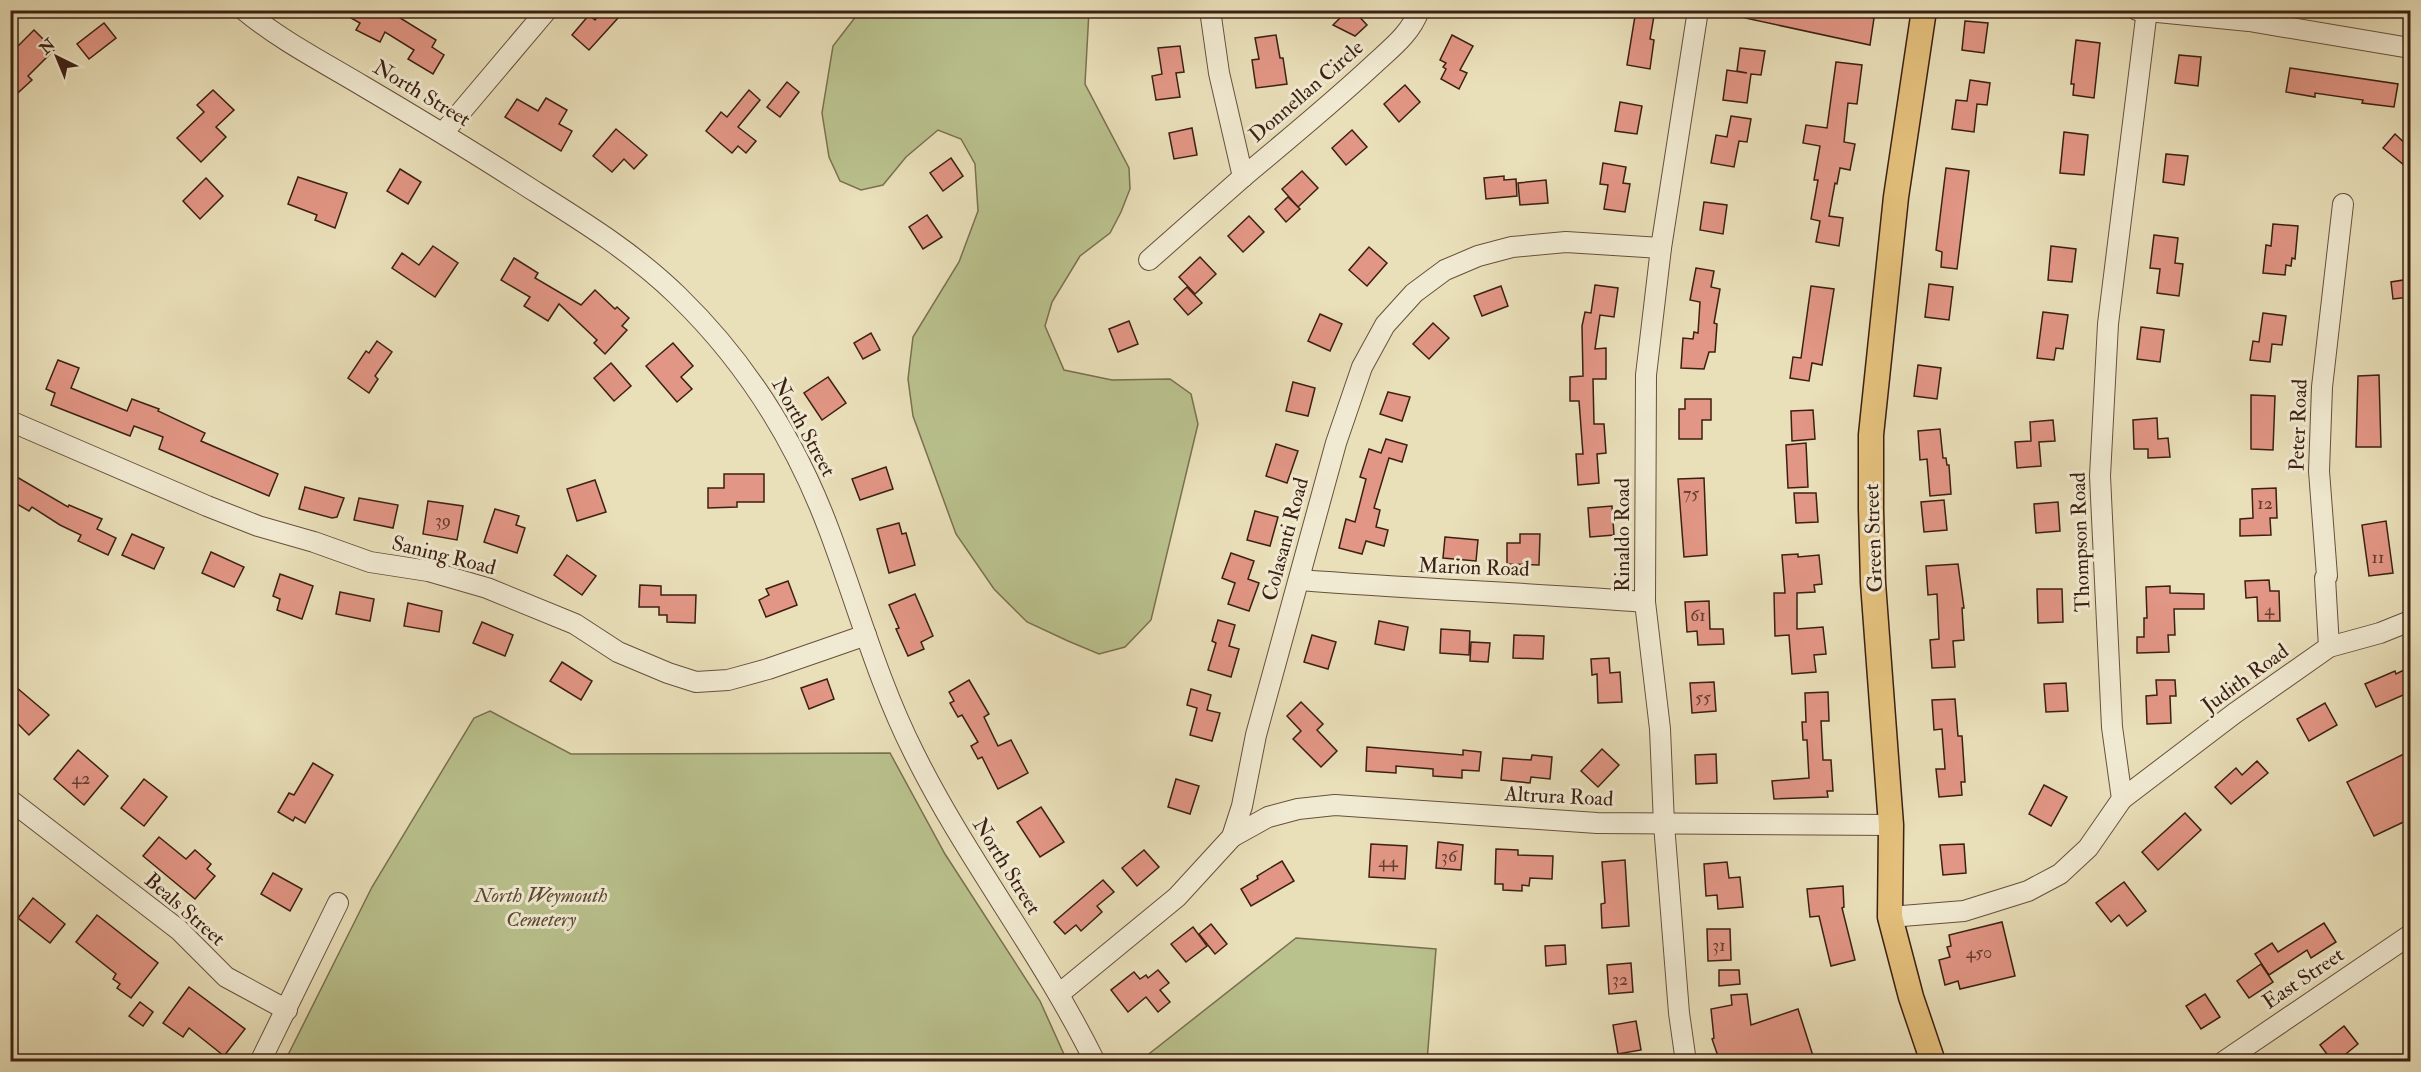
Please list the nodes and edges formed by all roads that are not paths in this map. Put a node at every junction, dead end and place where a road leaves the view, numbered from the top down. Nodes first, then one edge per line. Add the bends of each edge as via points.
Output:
1 (547, 10) edge
2 (1210, 10) edge
3 (1419, 10) edge
4 (1698, 10) edge
5 (1924, 10) edge
6 (2143, 11) edge
7 (242, 12) edge
8 (2410, 48) edge
9 (442, 133) junction
10 (1243, 177) junction
11 (2343, 204) dead end
12 (1661, 248) junction
13 (1149, 260) dead end
14 (10, 421) edge
15 (1300, 580) junction
16 (1645, 602) junction
17 (2410, 621) edge
18 (866, 635) junction
19 (2329, 647) junction
20 (2122, 799) junction
21 (10, 800) edge
22 (1664, 824) junction
23 (1891, 825) junction
24 (1232, 837) junction
25 (338, 903) dead end
26 (1890, 917) junction
27 (2410, 935) edge
28 (1059, 994) junction
29 (287, 1010) junction
30 (260, 1062) edge
31 (1095, 1062) edge
32 (1686, 1062) edge
33 (1933, 1062) edge
34 (2223, 1062) edge

1 - 9 street
2 - 10 street, Donnellan Circle via 1219,73
3 - 10 street, Donnellan Circle via 1404,36
4 - 12 street, Rinaldo Road
5 - 23 main road, Green Street via 1896,197 1871,435 1874,583
6 - 8 street via 2249,21
6 - 20 street, Thompson Road via 2108,324 2100,477 2112,727
7 - 9 street, North Street
9 - 18 street, North Street via 635,258 712,331 764,400 809,482
10 - 13 street, Donnellan Circle
11 - 19 street, Peter Road via 2322,387 2319,471
12 - 15 street, Colasanti Road via 1566,242 1512,247 1445,270 1414,293 1384,325 1362,367 1336,443
12 - 16 street, Rinaldo Road via 1646,375
14 - 18 street, Saning Road via 258,526 370,562 428,571 488,588 575,624 618,652 696,682 728,680 768,669
15 - 16 street, Marion Road
15 - 24 street, Colasanti Road
16 - 22 street, Rinaldo Road via 1660,729
17 - 19 street, Judith Road
18 - 28 street, North Street via 903,731 933,791
19 - 20 street, Judith Road
20 - 26 street via 2088,848 2060,874 2028,891 1964,910
21 - 29 street, Beals Street via 179,930 225,977
22 - 23 street, Altrura Road
22 - 24 street, Altrura Road via 1335,805 1268,817
22 - 32 street, Rinaldo Road
23 - 26 main road, Green Street
24 - 28 street, Colasanti Road via 1177,897
25 - 29 street
26 - 33 main road, Green Street
27 - 34 street, East Street
28 - 31 street, North Street
29 - 30 street

